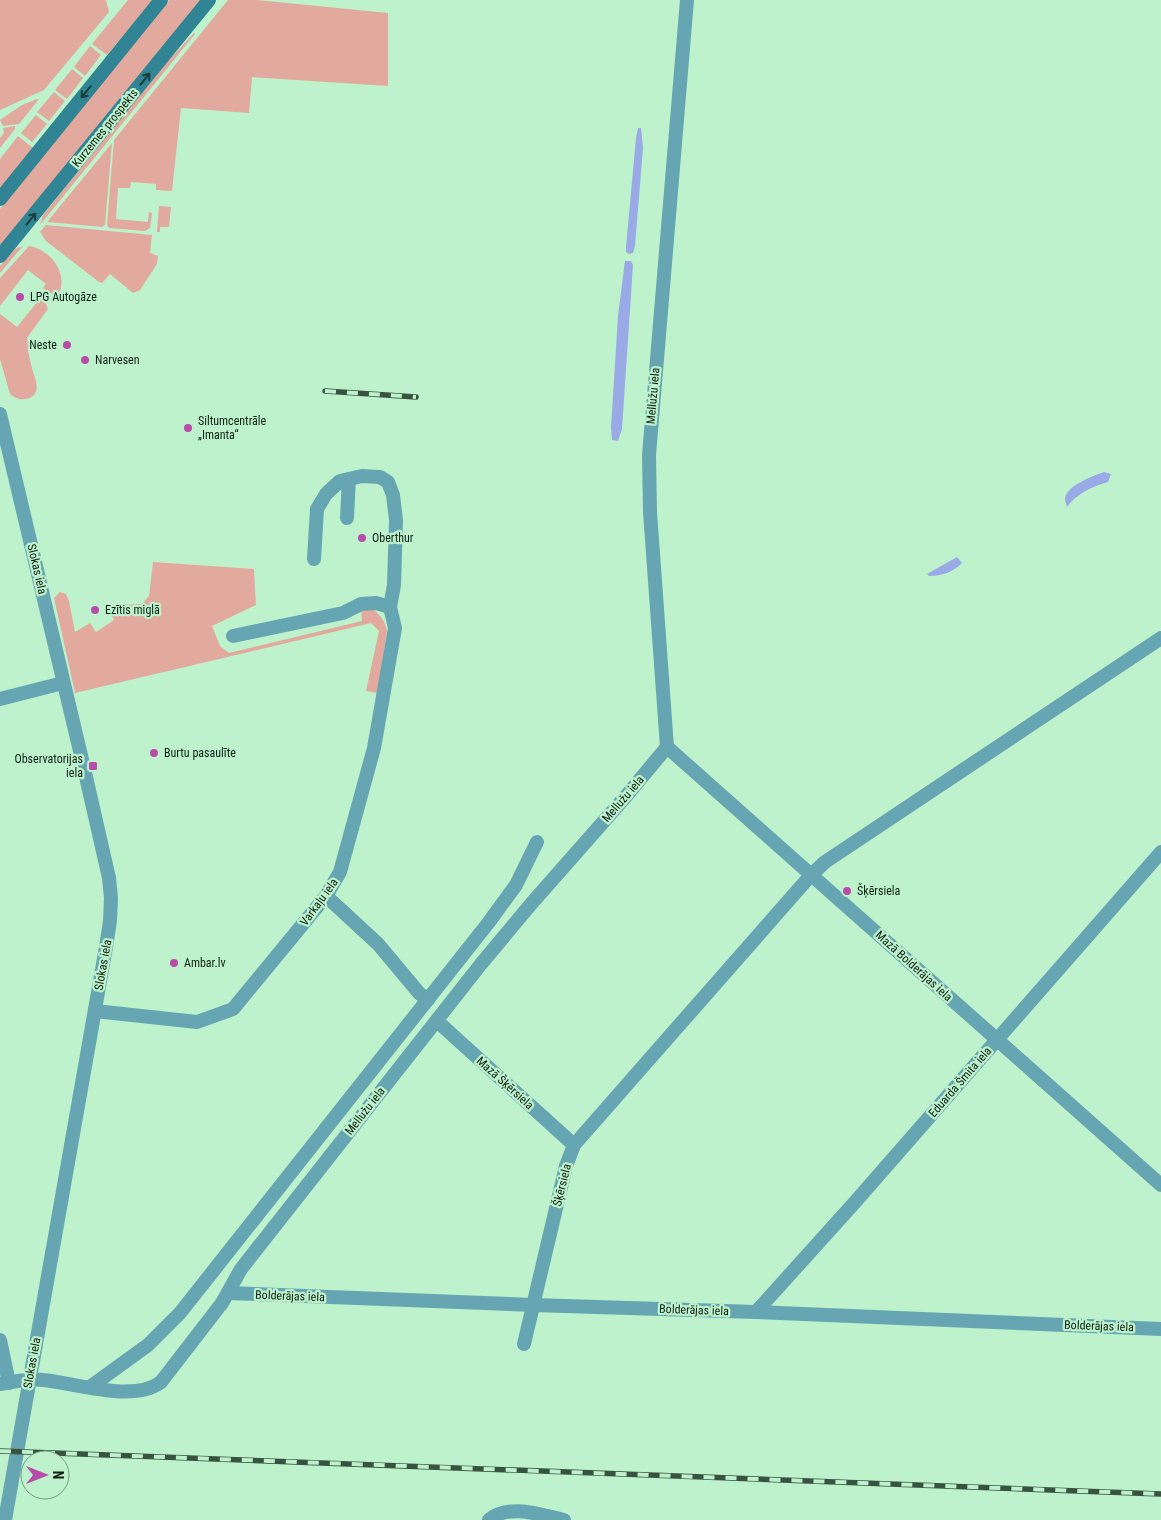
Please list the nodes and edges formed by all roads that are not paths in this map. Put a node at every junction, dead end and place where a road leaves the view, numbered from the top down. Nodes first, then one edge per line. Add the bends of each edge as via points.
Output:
1 (161, 0) edge
2 (209, 0) edge
3 (686, 0) edge
4 (0, 199) edge
5 (0, 256) edge
6 (0, 414) edge
7 (349, 479) junction
8 (347, 518) dead end
9 (314, 559) dead end
10 (390, 607) junction
11 (232, 636) dead end
12 (1161, 638) edge
13 (63, 683) junction
14 (0, 699) edge
15 (667, 747) junction
16 (537, 842) dead end
17 (1161, 852) edge
18 (811, 875) junction
19 (326, 896) junction
20 (428, 1000) junction
21 (95, 1011) junction
22 (437, 1021) junction
23 (997, 1040) junction
24 (574, 1145) junction
25 (1161, 1185) edge
26 (228, 1293) junction
27 (533, 1305) junction
28 (756, 1312) junction
29 (1161, 1328) edge
30 (0, 1340) edge
31 (524, 1344) dead end
32 (29, 1380) junction
33 (5, 1383) edge
34 (90, 1386) junction
35 (4, 1496) edge
36 (5, 1520) edge
37 (489, 1520) edge
38 (564, 1520) edge

1 -> 4 main road
5 -> 2 main road, Kurzemes prospekts
3 - 15 street, Mellužu iela via 649,454 650,512
6 - 13 street, Slokas iela
7 - 8 street
7 - 9 street via 340,481 326,494 317,509
7 - 10 street, Varkaļu iela via 380,476 388,482 396,520
10 - 11 street via 376,603 361,604 343,613
10 - 19 street, Varkaļu iela via 395,628 374,748 346,855
12 - 18 street, Šķērsiela via 825,862
13 - 14 street
13 - 21 street, Slokas iela via 111,898 109,930
15 - 18 street, Mazā Bolderājas iela
15 - 22 street, Mellužu iela via 531,904
16 - 20 street, Mellužu iela via 516,884
17 - 23 street, Eduarda Šmita iela
18 - 23 street, Mazā Bolderājas iela
18 - 24 street, Šķērsiela
19 - 20 street via 378,944
19 - 21 street, Varkaļu iela via 232,1009 197,1022
20 - 34 street, Mellužu iela via 180,1313 148,1345
21 - 32 street, Slokas iela
22 - 24 street, Mazā Šķērsiela
22 - 26 street, Mellužu iela via 241,1269
23 - 25 street, Mazā Bolderājas iela
23 - 28 street, Eduarda Šmita iela
24 - 27 street, Šķērsiela via 566,1166
26 - 27 street, Bolderājas iela
26 - 34 street, Mellužu iela via 176,1365 154,1387 138,1391
27 - 28 street, Bolderājas iela
27 - 31 street, Šķērsiela
28 - 29 street, Bolderājas iela
30 - 33 street
32 - 33 street, Mellužu iela
32 - 34 street, Mellužu iela
32 - 35 street, Slokas iela
35 - 36 street, Slokas iela
37 - 38 street via 495,1514 514,1512

